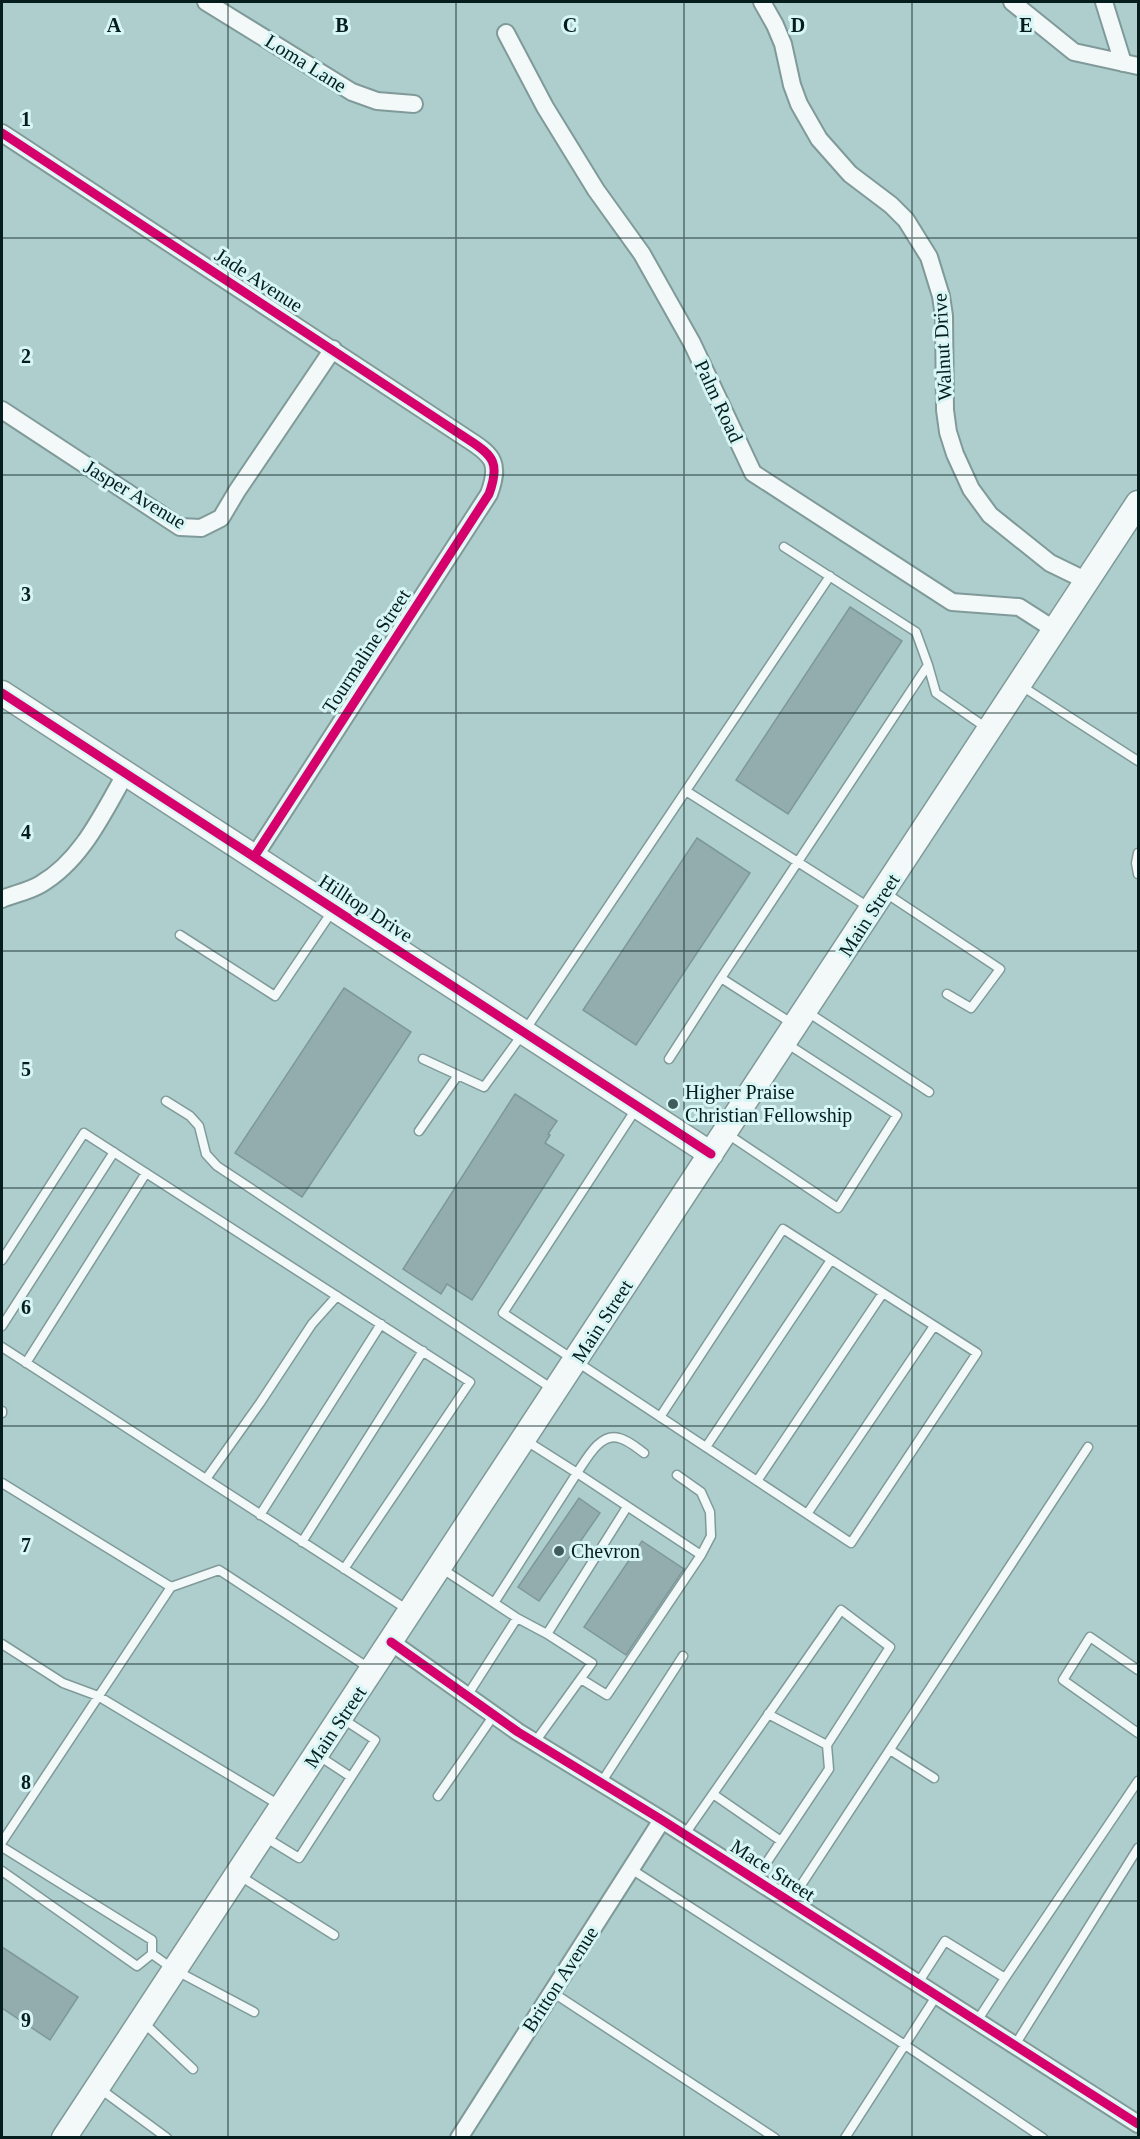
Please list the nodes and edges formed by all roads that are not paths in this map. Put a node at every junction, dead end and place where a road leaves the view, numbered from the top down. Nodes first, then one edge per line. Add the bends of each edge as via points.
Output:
1 (206, 2) edge
2 (762, 2) edge
3 (1012, 2) edge
4 (1104, 2) edge
5 (506, 33) dead end
6 (1131, 64) edge
7 (414, 104) dead end
8 (2, 134) edge
9 (333, 349) junction
10 (2, 410) edge
11 (493, 460) joint
12 (1138, 503) edge
13 (784, 547) dead end
14 (830, 576) junction
15 (1087, 581) junction
16 (1055, 630) junction
17 (928, 665) junction
18 (1020, 684) junction
19 (2, 693) edge
20 (990, 730) junction
21 (1138, 761) edge
22 (126, 773) junction
23 (686, 790) junction
24 (1138, 854) edge
25 (254, 857) junction
26 (798, 861) junction
27 (1138, 874) edge
28 (2, 898) edge
29 (878, 901) junction
30 (334, 909) junction
31 (180, 935) dead end
32 (721, 978) junction
33 (947, 994) dead end
34 (795, 1026) junction
35 (524, 1032) junction
36 (423, 1059) dead end
37 (669, 1059) dead end
38 (458, 1075) junction
39 (928, 1092) dead end
40 (166, 1101) dead end
41 (638, 1106) junction
42 (419, 1131) dead end
43 (725, 1133) junction
44 (114, 1152) junction
45 (711, 1154) junction
46 (146, 1173) junction
47 (2, 1260) edge
48 (831, 1260) junction
49 (883, 1293) junction
50 (337, 1296) junction
51 (381, 1324) junction
52 (2, 1326) edge
53 (934, 1326) junction
54 (2, 1347) edge
55 (423, 1351) junction
56 (576, 1361) junction
57 (26, 1363) junction
58 (556, 1391) junction
59 (660, 1417) junction
60 (524, 1439) junction
61 (706, 1447) junction
62 (1088, 1447) dead end
63 (644, 1453) dead end
64 (577, 1473) junction
65 (677, 1475) dead end
66 (206, 1479) junction
67 (757, 1481) junction
68 (2, 1483) edge
69 (627, 1507) junction
70 (807, 1514) junction
71 (260, 1515) junction
72 (302, 1542) junction
73 (701, 1555) junction
74 (440, 1567) junction
75 (344, 1569) junction
76 (171, 1587) junction
77 (494, 1603) junction
78 (410, 1612) junction
79 (517, 1618) junction
80 (547, 1634) junction
81 (391, 1642) junction
82 (2, 1644) edge
83 (682, 1656) dead end
84 (1138, 1670) edge
85 (372, 1671) junction
86 (581, 1678) junction
87 (98, 1696) junction
88 (467, 1696) junction
89 (768, 1714) junction
90 (494, 1715) junction
91 (341, 1718) junction
92 (1138, 1733) edge
93 (535, 1742) junction
94 (827, 1745) junction
95 (890, 1750) junction
96 (316, 1755) junction
97 (351, 1778) junction
98 (934, 1778) dead end
99 (1138, 1781) edge
100 (601, 1783) junction
101 (713, 1794) junction
102 (438, 1796) dead end
103 (282, 1807) junction
104 (662, 1820) junction
105 (684, 1834) junction
106 (263, 1835) junction
107 (781, 1841) junction
108 (2, 1842) edge
109 (2, 1847) edge
110 (1138, 1848) edge
111 (631, 1869) junction
112 (2, 1871) edge
113 (237, 1874) junction
114 (755, 1880) junction
115 (790, 1902) junction
116 (334, 1935) dead end
117 (152, 1954) junction
118 (173, 1970) junction
119 (1005, 1978) junction
120 (918, 1983) junction
121 (552, 1992) junction
122 (937, 1995) junction
123 (254, 2012) dead end
124 (141, 2020) junction
125 (977, 2021) junction
126 (905, 2045) junction
127 (1015, 2045) junction
128 (193, 2069) dead end
129 (97, 2086) junction
130 (1138, 2124) edge
131 (71, 2135) edge
132 (167, 2138) edge
133 (459, 2138) edge
134 (775, 2138) edge
135 (845, 2138) edge
136 (1042, 2138) edge

1 - 7 street, Loma Lane via 352,92 377,100
2 - 15 street, Walnut Drive via 783,44 799,104 819,139 850,174 906,220 929,257 944,316 948,432 971,489 990,515 1050,563
3 - 6 street via 1074,52
4 - 6 street
5 - 16 street, Palm Road via 545,107 590,181 642,254 692,343 753,473 952,602 1019,607
8 - 9 street, Jade Avenue
9 - 10 street, Jasper Avenue via 221,518 201,528 180,527
9 - 11 street, Jade Avenue via 488,452
11 - 25 street, Tourmaline Street via 495,479 489,494
12 - 15 main road, Main Street
13 - 14 lane
14 - 17 lane via 916,632
14 - 23 lane
15 - 16 main road, Main Street
16 - 18 main road, Main Street
17 - 20 lane via 936,693
17 - 26 lane
18 - 20 main road, Main Street
18 - 21 lane
19 - 22 main road, Hilltop Drive
20 - 29 main road, Main Street
22 - 25 main road, Hilltop Drive
22 - 28 street via 71,861 41,884
23 - 26 lane
23 - 35 lane
24 - 27 lane
25 - 30 main road, Hilltop Drive
26 - 29 lane
26 - 32 lane
29 - 33 lane via 1000,969 970,1008
29 - 34 main road, Main Street
30 - 31 lane via 275,996
30 - 35 main road, Hilltop Drive
32 - 34 lane
32 - 37 lane
34 - 39 lane
34 - 43 main road, Main Street
34 - 43 lane via 897,1115 838,1208
35 - 38 lane via 484,1087
35 - 41 main road, Hilltop Drive
36 - 38 lane
38 - 42 lane
40 - 58 lane via 199,1126 206,1154 217,1166
41 - 45 main road, Hilltop Drive
41 - 56 lane via 503,1313
43 - 45 main road, Main Street
44 - 46 lane
44 - 47 lane via 84,1133
44 - 52 lane
45 - 56 main road, Main Street
46 - 50 lane
46 - 57 lane
48 - 49 lane
48 - 59 lane via 783,1229
48 - 61 lane
49 - 53 lane
49 - 67 lane
50 - 51 lane
50 - 66 lane via 312,1323
51 - 55 lane
51 - 71 lane
53 - 70 lane
53 - 70 lane via 977,1353 850,1543
54 - 57 lane
55 - 72 lane
55 - 75 lane via 470,1382
56 - 58 main road, Main Street
56 - 59 lane
57 - 66 lane
58 - 60 main road, Main Street
59 - 61 lane
60 - 64 lane
60 - 74 main road, Main Street
61 - 67 lane
62 - 95 lane
63 - 64 lane via 618,1437 606,1438
64 - 69 lane
64 - 77 lane
65 - 73 lane via 701,1492 710,1512 711,1536
66 - 71 lane
67 - 70 lane
68 - 76 lane
69 - 73 lane
69 - 80 lane
71 - 72 lane
72 - 75 lane
73 - 86 lane via 607,1695
74 - 77 lane
74 - 78 main road, Main Street
75 - 78 lane
76 - 85 lane via 219,1570
76 - 87 lane
77 - 79 lane
78 - 81 main road, Main Street
79 - 80 lane
79 - 88 lane
80 - 86 lane via 592,1664
81 - 85 main road, Main Street
81 - 88 street, Mace Street
82 - 87 lane via 63,1683
83 - 100 lane
84 - 92 lane via 1090,1637 1063,1680
85 - 91 main road, Main Street
86 - 93 lane
87 - 103 lane
87 - 108 lane
88 - 90 street, Mace Street
89 - 94 lane
89 - 94 lane via 841,1610 890,1647
89 - 101 lane
90 - 93 street, Mace Street
90 - 102 lane
91 - 96 main road, Main Street
91 - 97 lane via 375,1740
93 - 100 street, Mace Street
94 - 107 lane via 829,1769
95 - 98 lane
95 - 115 lane
96 - 97 lane
96 - 103 main road, Main Street
97 - 106 lane via 298,1858
99 - 119 lane
100 - 104 street, Mace Street
101 - 105 lane
101 - 107 lane
103 - 106 main road, Main Street
104 - 105 street, Mace Street
104 - 111 street, Britton Avenue
105 - 114 street, Mace Street
106 - 113 main road, Main Street
107 - 114 lane
109 - 117 lane via 152,1940
110 - 127 lane
111 - 121 street, Britton Avenue
111 - 126 lane
112 - 117 lane via 136,1966
113 - 116 lane
113 - 118 main road, Main Street
114 - 115 street, Mace Street
115 - 120 street, Mace Street
117 - 118 lane
118 - 123 lane
118 - 124 main road, Main Street
119 - 120 lane via 945,1941
119 - 125 lane
120 - 122 street, Mace Street
121 - 133 street, Britton Avenue
121 - 134 lane
122 - 125 street, Mace Street
122 - 126 lane
124 - 128 lane
124 - 129 main road, Main Street
125 - 127 street, Mace Street
126 - 135 lane
126 - 136 lane
127 - 130 street, Mace Street
129 - 131 main road, Main Street
129 - 132 lane

